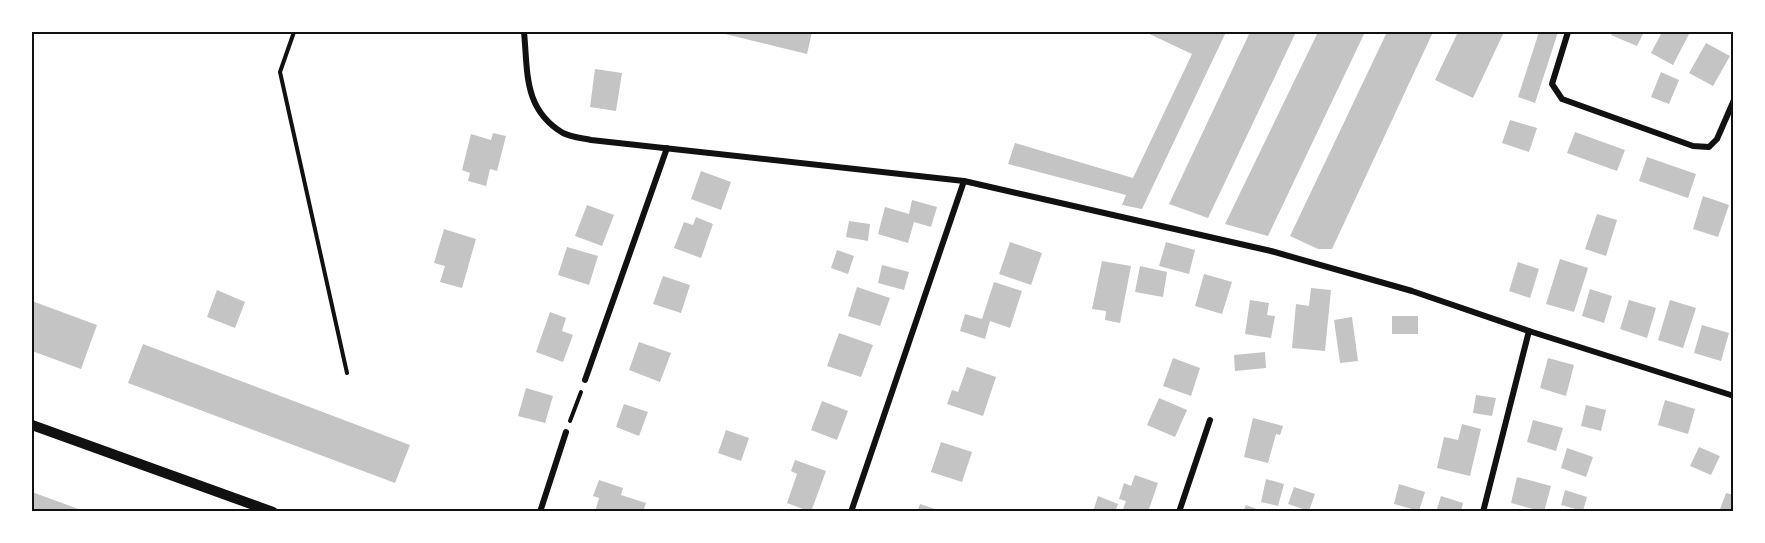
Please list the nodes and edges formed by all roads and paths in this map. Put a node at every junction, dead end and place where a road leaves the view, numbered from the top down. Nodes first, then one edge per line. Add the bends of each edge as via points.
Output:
1 (294, 32) edge
2 (524, 32) edge
3 (1568, 32) edge
4 (1734, 100) edge
5 (667, 148) junction
6 (964, 181) junction
7 (1529, 331) junction
8 (347, 373) dead end
9 (585, 380) joint
10 (1734, 396) edge
11 (1210, 420) dead end
12 (32, 425) edge
13 (566, 432) joint
14 (273, 512) edge
15 (540, 512) edge
16 (851, 512) edge
17 (1179, 512) edge
18 (1483, 512) edge

1 - 8 path via 280,72
2 - 5 street via 530,91 534,105 548,121 565,134 582,138
3 - 4 street via 1552,84 1563,99 1693,146 1709,147 1717,139
5 - 6 street
5 - 9 street
6 - 7 street via 1271,251 1412,291
6 - 16 street
7 - 10 street
7 - 18 street
9 - 13 path
11 - 17 street
12 - 14 street
13 - 15 street

